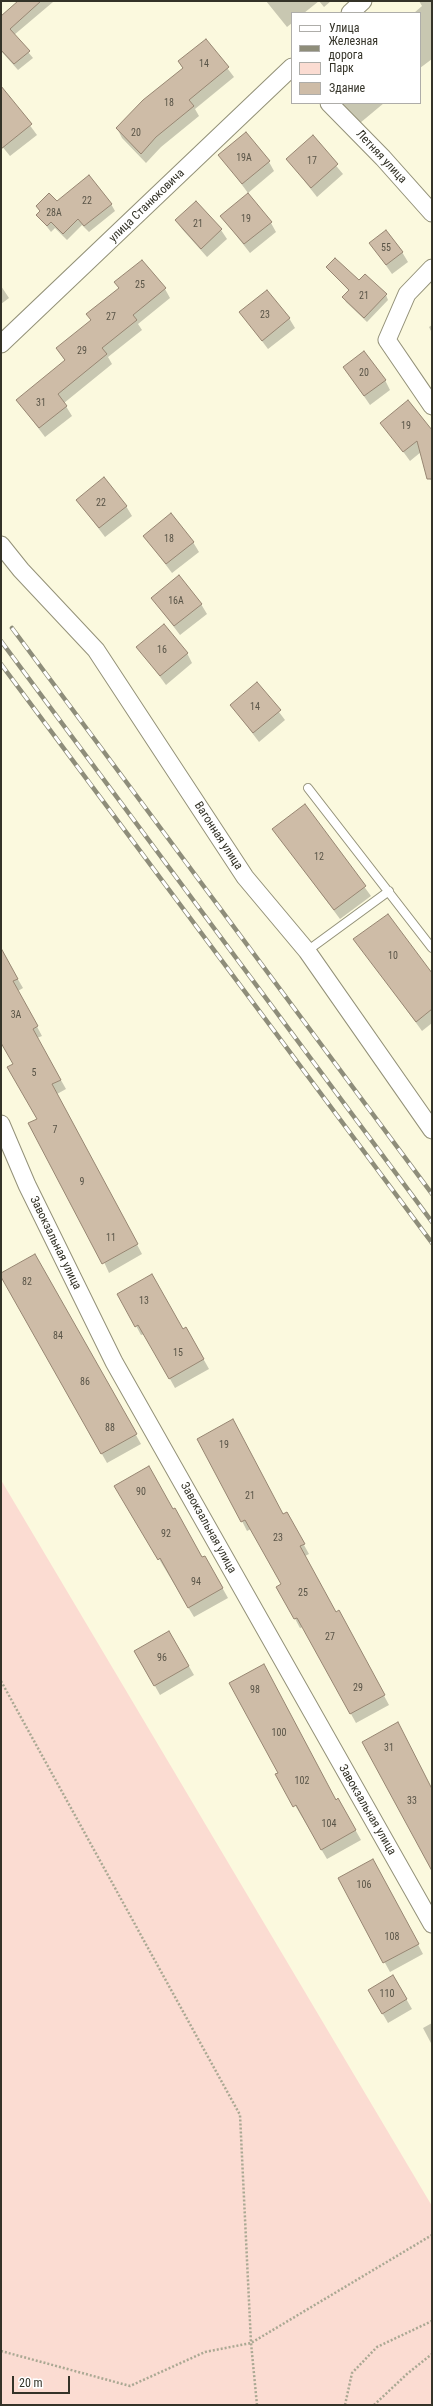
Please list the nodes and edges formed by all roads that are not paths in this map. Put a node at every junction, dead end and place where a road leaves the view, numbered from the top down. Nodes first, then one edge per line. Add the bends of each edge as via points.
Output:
1 (363, 1) edge
2 (351, 12) edge
3 (291, 68) edge
4 (331, 104) edge
5 (432, 213) edge
6 (432, 268) edge
7 (1, 344) edge
8 (432, 406) edge
9 (1, 545) edge
10 (308, 788) dead end
11 (389, 891) junction
12 (432, 948) edge
13 (307, 951) junction
14 (1, 1124) edge
15 (432, 1130) edge
16 (432, 1924) edge

1 - 2 street
3 - 7 street, улица Станюковича
4 - 5 street, Летняя улица via 384,158
6 - 8 street via 407,294 387,340
9 - 13 street, Вагонная улица via 96,650 245,877
10 - 11 lane
11 - 12 lane
11 - 13 lane
13 - 15 street, Вагонная улица
14 - 16 street, Завокзальная улица via 27,1184 114,1362

